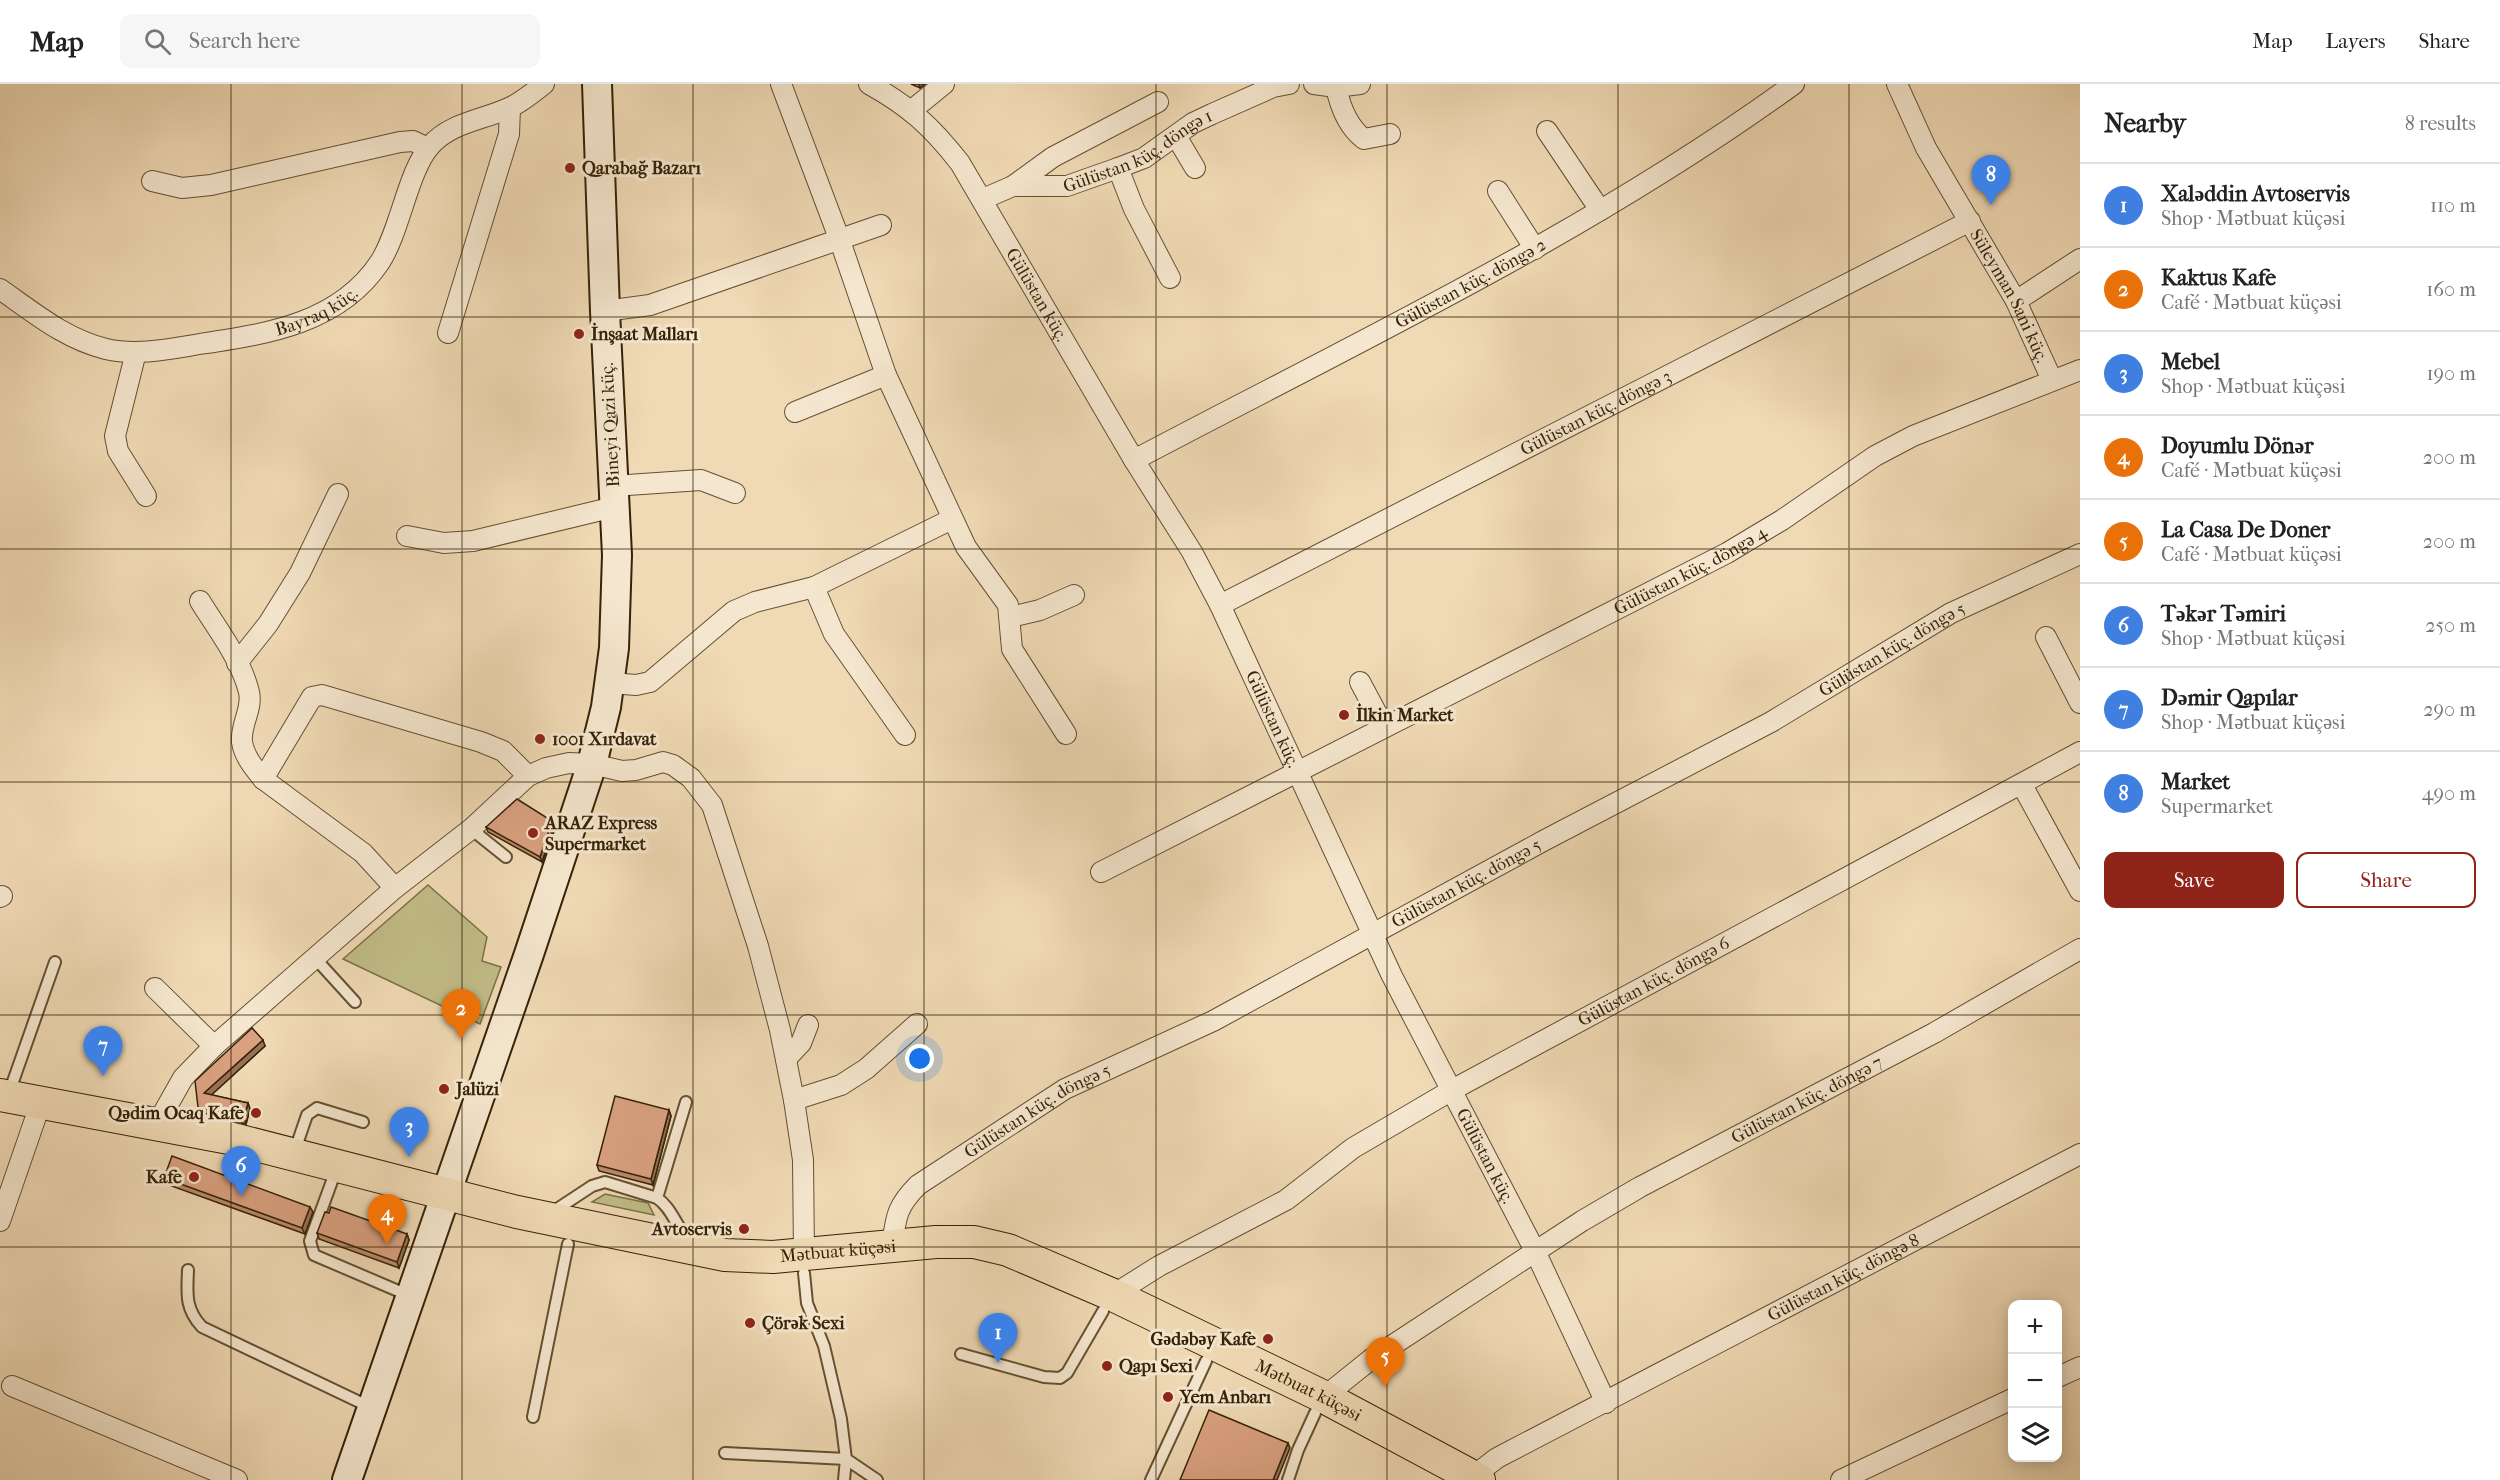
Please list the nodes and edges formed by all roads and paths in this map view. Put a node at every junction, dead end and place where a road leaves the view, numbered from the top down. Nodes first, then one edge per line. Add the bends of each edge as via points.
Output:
1 (544, 84) edge
2 (597, 84) edge
3 (781, 84) edge
4 (869, 84) edge
5 (944, 84) edge
6 (1289, 84) edge
7 (1314, 84) edge
8 (1360, 84) edge
9 (1794, 84) edge
10 (1898, 84) edge
11 (1336, 87) junction
12 (1158, 102) dead end
13 (510, 108) junction
14 (912, 110) junction
15 (1547, 131) dead end
16 (1390, 134) dead end
17 (1176, 136) junction
18 (429, 148) junction
19 (1118, 168) junction
20 (1195, 168) dead end
21 (152, 181) dead end
22 (1013, 186) junction
23 (1498, 191) dead end
24 (983, 199) junction
25 (1600, 210) junction
26 (1970, 221) junction
27 (881, 225) dead end
28 (839, 238) junction
29 (1535, 249) junction
30 (2080, 259) edge
31 (1170, 278) dead end
32 (0, 289) edge
33 (2016, 301) junction
34 (605, 311) junction
35 (448, 333) dead end
36 (136, 352) junction
37 (2080, 370) edge
38 (885, 375) junction
39 (2052, 380) junction
40 (795, 412) dead end
41 (1134, 460) junction
42 (735, 493) dead end
43 (338, 495) dead end
44 (146, 496) dead end
45 (614, 496) junction
46 (952, 519) junction
47 (407, 536) dead end
48 (2080, 554) edge
49 (814, 587) junction
50 (1074, 595) dead end
51 (200, 601) dead end
52 (1220, 605) junction
53 (1011, 618) junction
54 (2046, 637) dead end
55 (237, 663) junction
56 (1360, 682) dead end
57 (611, 683) junction
58 (2080, 703) edge
59 (1384, 726) junction
60 (1066, 734) dead end
61 (905, 735) dead end
62 (2080, 752) edge
63 (592, 764) junction
64 (1297, 770) junction
65 (528, 776) junction
66 (263, 778) junction
67 (2022, 785) junction
68 (471, 829) junction
69 (506, 857) dead end
70 (1101, 872) dead end
71 (395, 888) junction
72 (2080, 891) edge
73 (1373, 934) junction
74 (2080, 949) edge
75 (315, 958) junction
76 (55, 962) dead end
77 (155, 988) dead end
78 (355, 1002) dead end
79 (917, 1024) dead end
80 (808, 1025) dead end
81 (214, 1046) junction
82 (786, 1059) junction
83 (1452, 1090) junction
84 (4, 1096) edge
85 (794, 1100) junction
86 (41, 1102) junction
87 (686, 1102) dead end
88 (363, 1122) dead end
89 (157, 1124) junction
90 (2080, 1154) edge
91 (293, 1156) junction
92 (332, 1181) junction
93 (657, 1198) junction
94 (443, 1204) junction
95 (545, 1218) junction
96 (0, 1221) edge
97 (568, 1244) junction
98 (892, 1245) junction
99 (700, 1251) junction
100 (1535, 1251) junction
101 (804, 1264) junction
102 (188, 1270) dead end
103 (411, 1296) junction
104 (1108, 1303) junction
105 (1210, 1352) junction
106 (961, 1354) dead end
107 (2080, 1367) edge
108 (2062, 1375) edge
109 (12, 1386) dead end
110 (2008, 1401) edge
111 (1606, 1403) junction
112 (1319, 1405) junction
113 (372, 1408) junction
114 (533, 1417) dead end
115 (724, 1453) dead end
116 (846, 1459) junction
117 (237, 1480) edge
118 (347, 1480) edge
119 (844, 1480) edge
120 (878, 1480) edge
121 (1150, 1480) edge
122 (1288, 1480) edge
123 (1446, 1480) edge
124 (1477, 1480) edge
125 (1841, 1480) edge

1 - 13 street
2 - 34 main road, Bineyi Qazi küç.
3 - 28 street
4 - 14 street, Gülüstan küç.
5 - 14 street
6 - 17 street, Gülüstan küç. döngə 1 via 1273,87 1212,114
7 - 11 street
8 - 11 street
9 - 25 street, Gülüstan küç. döngə 2 via 1746,119
10 - 26 street, Süleyman Sani küç. via 1926,148
11 - 16 street via 1355,132 1364,139
12 - 22 street via 1053,157
13 - 18 street via 455,128
13 - 35 street via 509,134
14 - 24 street, Gülüstan küç. via 946,145
15 - 25 street
17 - 19 street, Gülüstan küç. döngə 1 via 1144,158
17 - 20 street
18 - 21 street via 413,141 400,142 211,185 182,188
18 - 36 street, Bayraq küç. via 380,262 350,294 321,315 262,334
19 - 22 street, Gülüstan küç. döngə 1 via 1067,186
19 - 31 street via 1134,209
22 - 24 street, Gülüstan küç. döngə 1
23 - 29 street
24 - 41 street, Gülüstan küç.
25 - 29 street, Gülüstan küç. döngə 2
26 - 33 street, Süleyman Sani küç.
26 - 52 street, Gülüstan küç. döngə 3
27 - 28 street
28 - 34 street via 650,305
28 - 38 street
29 - 41 street, Gülüstan küç. döngə 2
30 - 33 street
32 - 36 street, Bayraq küç. via 62,332 106,349
33 - 39 street, Süleyman Sani küç.
34 - 45 main road, Bineyi Qazi küç.
36 - 44 street via 115,436 118,452
37 - 39 street, Gülüstan küç. döngə 4
38 - 40 street
38 - 46 street
39 - 59 street, Gülüstan küç. döngə 4 via 1913,436 1875,456 1727,553
41 - 52 street, Gülüstan küç.
42 - 45 street via 701,480
43 - 55 street via 300,573
45 - 47 street via 473,541 444,543
45 - 57 main road, Bineyi Qazi küç. via 617,597
46 - 49 street
46 - 53 street via 966,547 1001,594
48 - 73 street, Gülüstan küç. döngə 5 via 1951,613 1771,722
49 - 57 street via 734,611 650,682
49 - 61 street via 834,634
50 - 53 street
51 - 55 street
52 - 64 street, Gülüstan küç.
53 - 60 street via 1012,649
54 - 58 street
55 - 66 street via 250,701 242,740 250,763
56 - 59 street
57 - 63 main road, Bineyi Qazi küç.
59 - 64 street, Gülüstan küç. döngə 4
62 - 67 street, Gülüstan küç. döngə 6
63 - 65 street via 569,763
63 - 82 street via 622,771 663,762 673,765 706,794 722,830 758,946
63 - 94 main road, Bineyi Qazi küç.
64 - 70 street, Gülüstan küç. döngə 4
64 - 73 street, Gülüstan küç.
65 - 66 street via 503,751 481,742 322,695 312,697
65 - 68 street
66 - 71 street via 363,853
67 - 72 street
67 - 83 street, Gülüstan küç. döngə 6
68 - 69 lane
68 - 71 street
71 - 75 street
73 - 83 street, Gülüstan küç.
73 - 98 street, Gülüstan küç. döngə 5 via 1213,1021 1065,1089 1012,1121 902,1200
74 - 100 street, Gülüstan küç. döngə 7 via 1934,1033 1640,1187
75 - 78 lane
75 - 81 street
76 - 84 lane
77 - 81 street
79 - 85 street via 866,1069 841,1085
80 - 82 street via 801,1043
81 - 89 street via 183,1078
82 - 85 street
83 - 100 street, Gülüstan küç.
83 - 104 street, Gülüstan küç. döngə 6 via 1353,1148 1286,1200 1235,1225
84 - 86 main road, Mətbuat küçəsi
85 - 101 street via 803,1160
86 - 89 main road, Mətbuat küçəsi
86 - 96 street
87 - 93 lane
88 - 91 lane via 317,1108 307,1114
89 - 91 main road, Mətbuat küçəsi
89 - 92 main road, Mətbuat küçəsi
90 - 111 street, Gülüstan küç. döngə 8
91 - 94 main road, Mətbuat küçəsi
92 - 94 main road, Mətbuat küçəsi
92 - 103 lane via 310,1241 314,1255
93 - 95 lane via 605,1182 592,1186
93 - 99 lane
94 - 95 main road, Mətbuat küçəsi
94 - 97 main road, Mətbuat küçəsi
94 - 103 main road, Bineyi Qazi küç.
95 - 99 main road, Mətbuat küçəsi
97 - 101 main road, Mətbuat küçəsi via 719,1274 771,1276
97 - 114 lane
98 - 101 main road, Mətbuat küçəsi
98 - 104 main road, Mətbuat küçəsi via 974,1242 1008,1250
99 - 101 main road, Mətbuat küçəsi
100 - 111 street, Gülüstan küç.
100 - 112 street, Gülüstan küç. döngə 7 via 1362,1365
101 - 104 main road, Mətbuat küçəsi via 969,1261
101 - 116 lane via 807,1303 824,1346
102 - 113 lane via 187,1305 202,1327
103 - 113 main road, Bineyi Qazi küç.
104 - 105 main road, Mətbuat küçəsi
104 - 106 lane via 1067,1373 1060,1378
105 - 112 main road, Mətbuat küçəsi
105 - 121 lane
107 - 108 street
109 - 117 street
110 - 125 street
111 - 124 street, Gülüstan küç. döngə 8 via 1497,1458
112 - 122 lane
112 - 123 main road, Mətbuat küçəsi
112 - 124 main road, Mətbuat küçəsi
113 - 118 main road, Bineyi Qazi küç.
115 - 116 lane
116 - 119 lane
116 - 120 lane

